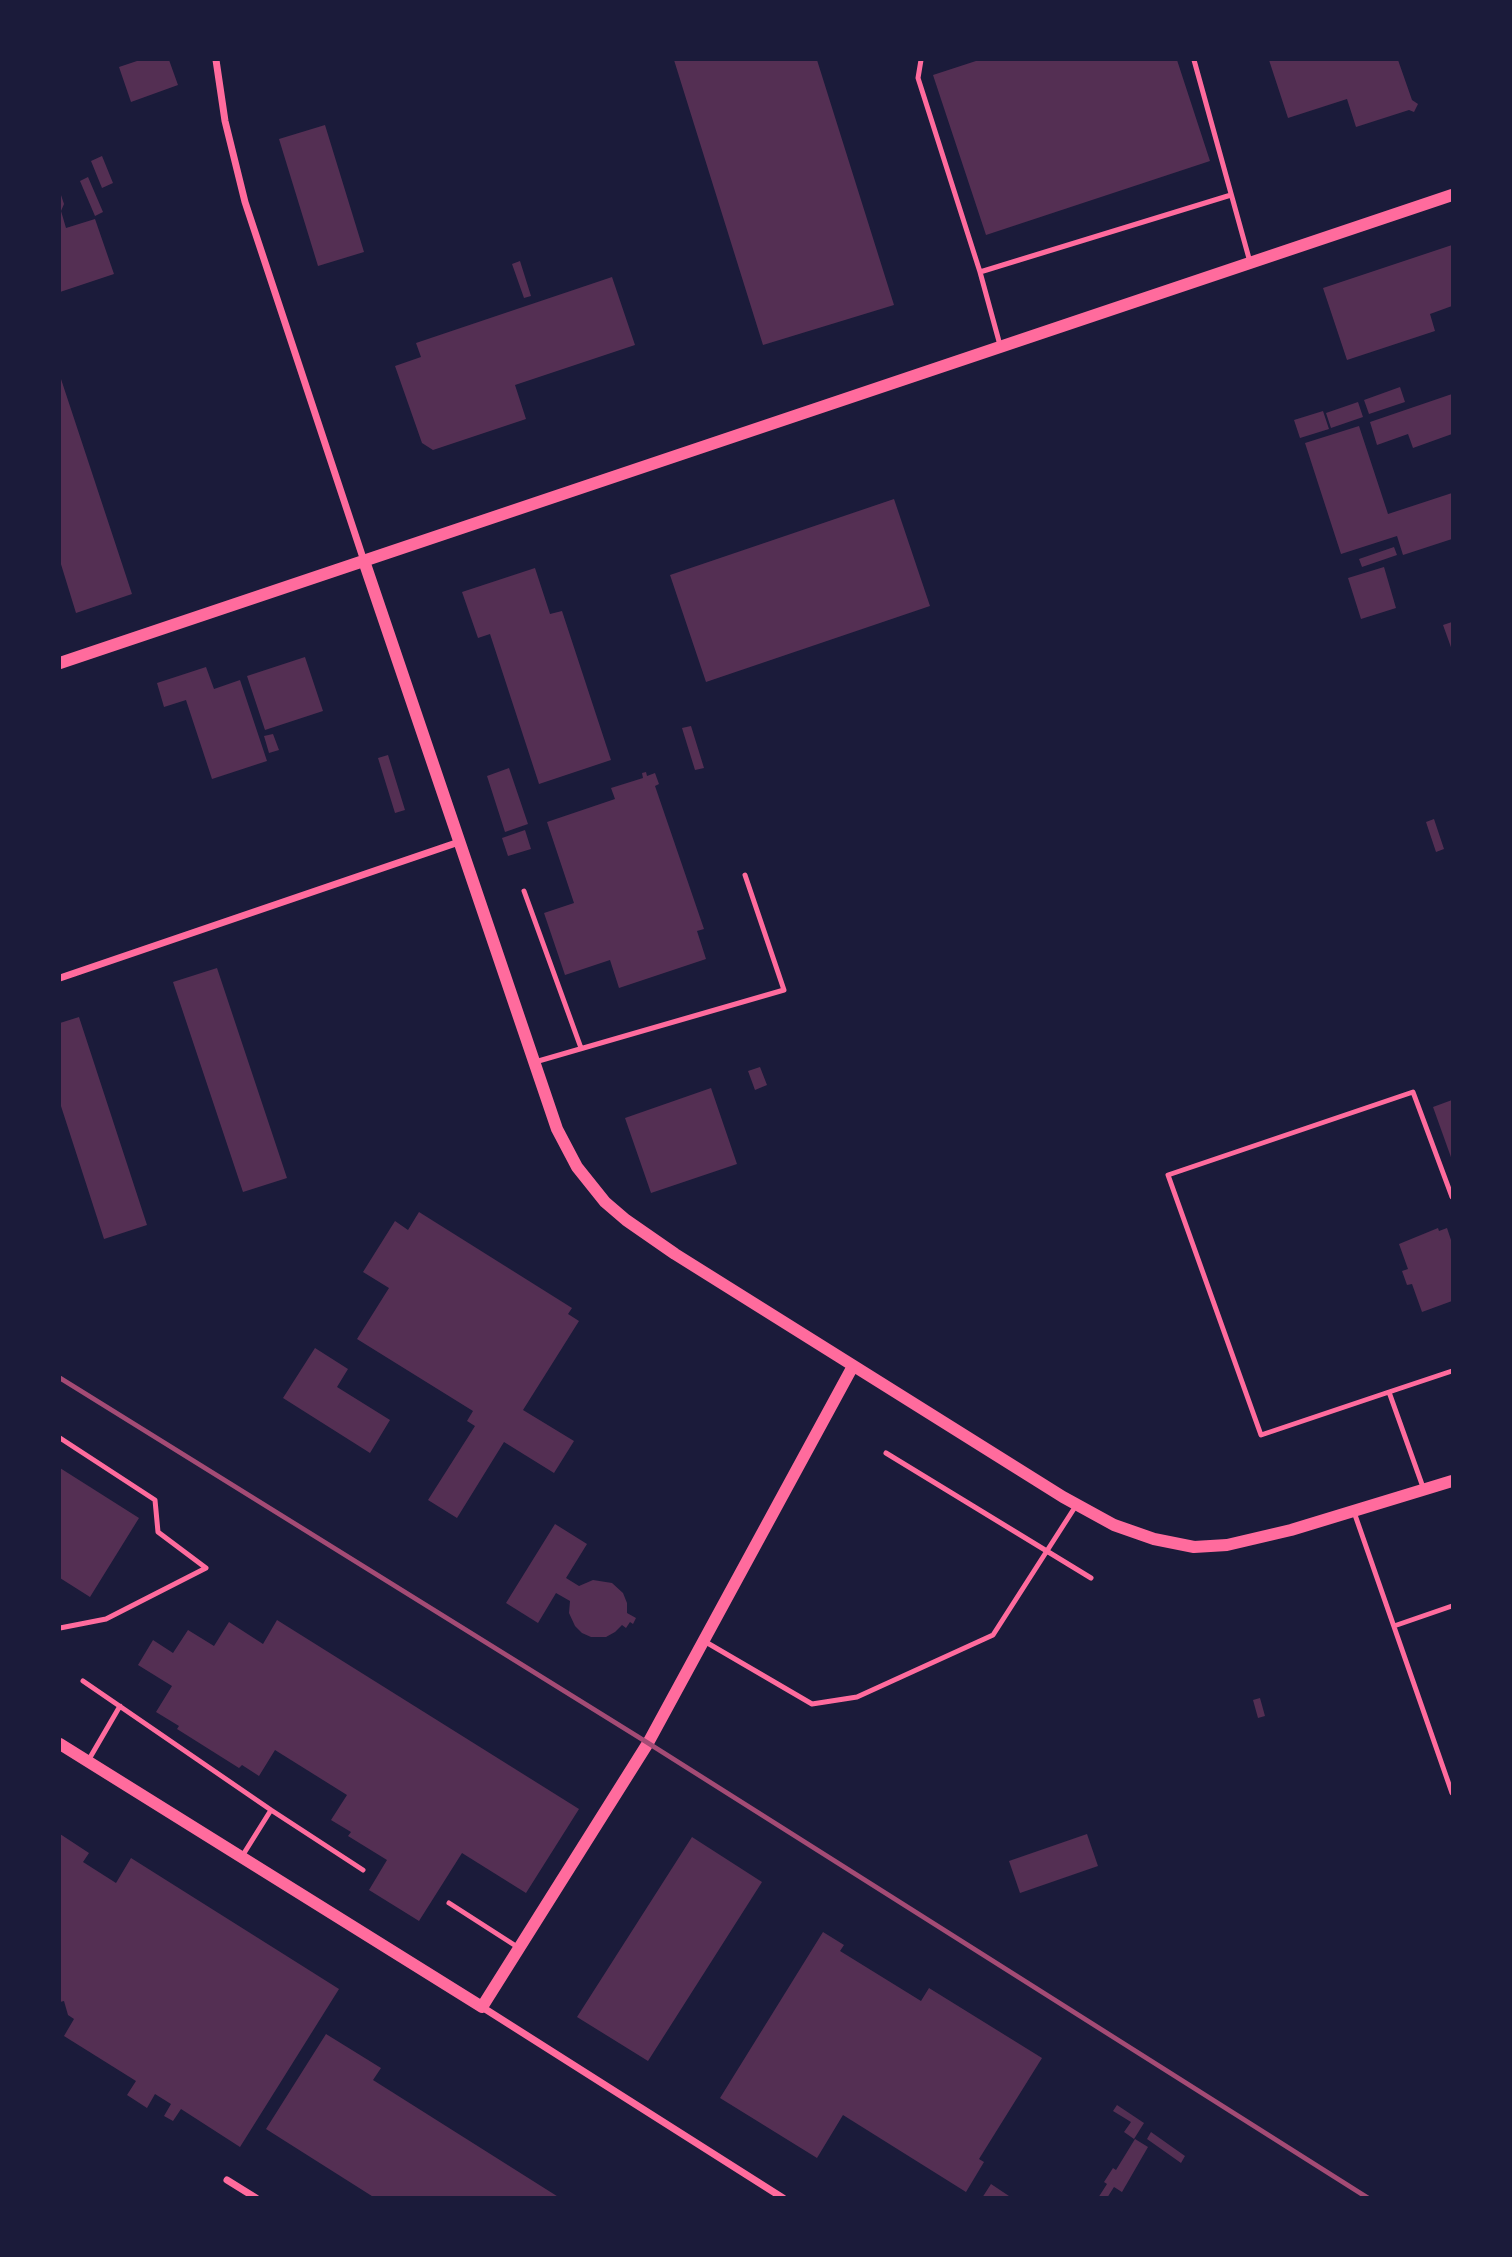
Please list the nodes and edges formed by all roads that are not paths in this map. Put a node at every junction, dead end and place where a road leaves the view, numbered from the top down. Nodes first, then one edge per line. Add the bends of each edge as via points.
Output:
1 (216, 60) edge
2 (921, 60) edge
3 (1194, 60) edge
4 (1231, 195) junction
5 (1452, 195) edge
6 (1250, 262) junction
7 (980, 272) junction
8 (1001, 347) junction
9 (364, 561) junction
10 (60, 663) edge
11 (459, 842) junction
12 (745, 875) dead end
13 (524, 891) dead end
14 (60, 978) edge
15 (581, 1048) junction
16 (535, 1062) junction
17 (1452, 1197) edge
18 (853, 1366) junction
19 (1452, 1371) edge
20 (1389, 1392) junction
21 (60, 1438) edge
22 (886, 1452) dead end
23 (1452, 1480) edge
24 (1424, 1490) junction
25 (1077, 1504) junction
26 (1354, 1512) junction
27 (1046, 1550) junction
28 (1091, 1578) dead end
29 (1452, 1606) edge
30 (1394, 1626) junction
31 (60, 1628) edge
32 (704, 1641) junction
33 (83, 1681) dead end
34 (120, 1706) junction
35 (60, 1744) edge
36 (88, 1761) junction
37 (1452, 1793) edge
38 (271, 1810) junction
39 (241, 1858) junction
40 (363, 1870) dead end
41 (449, 1903) dead end
42 (519, 1948) junction
43 (482, 2007) junction
44 (227, 2180) dead end
45 (256, 2197) edge
46 (781, 2197) edge

1 - 9 street via 245,202
2 - 7 lane via 918,78
3 - 4 lane
4 - 6 lane
4 - 7 lane
5 - 6 street
6 - 8 street
7 - 8 lane
8 - 9 street
9 - 10 street
9 - 11 street
11 - 14 street
11 - 16 street
12 - 15 lane via 784,990
13 - 15 lane
15 - 16 lane
16 - 18 street via 556,1129 577,1167 605,1202 675,1254
17 - 20 lane via 1413,1092 1168,1175 1261,1435
18 - 25 street
18 - 32 street
19 - 20 lane
20 - 24 lane
21 - 31 lane via 155,1500 158,1532 206,1568 106,1619
22 - 27 lane
23 - 24 street
24 - 26 street
25 - 26 street via 1114,1525 1195,1547 1227,1545
25 - 27 lane
26 - 30 lane
27 - 28 lane
27 - 32 lane via 993,1635 857,1697 812,1704
29 - 30 lane
30 - 37 lane
32 - 42 street via 648,1744
33 - 34 lane
34 - 36 lane
34 - 38 lane
35 - 36 street
36 - 39 street
38 - 39 lane
38 - 40 lane
39 - 43 street
41 - 42 lane
42 - 43 street
43 - 46 street
44 - 45 street

